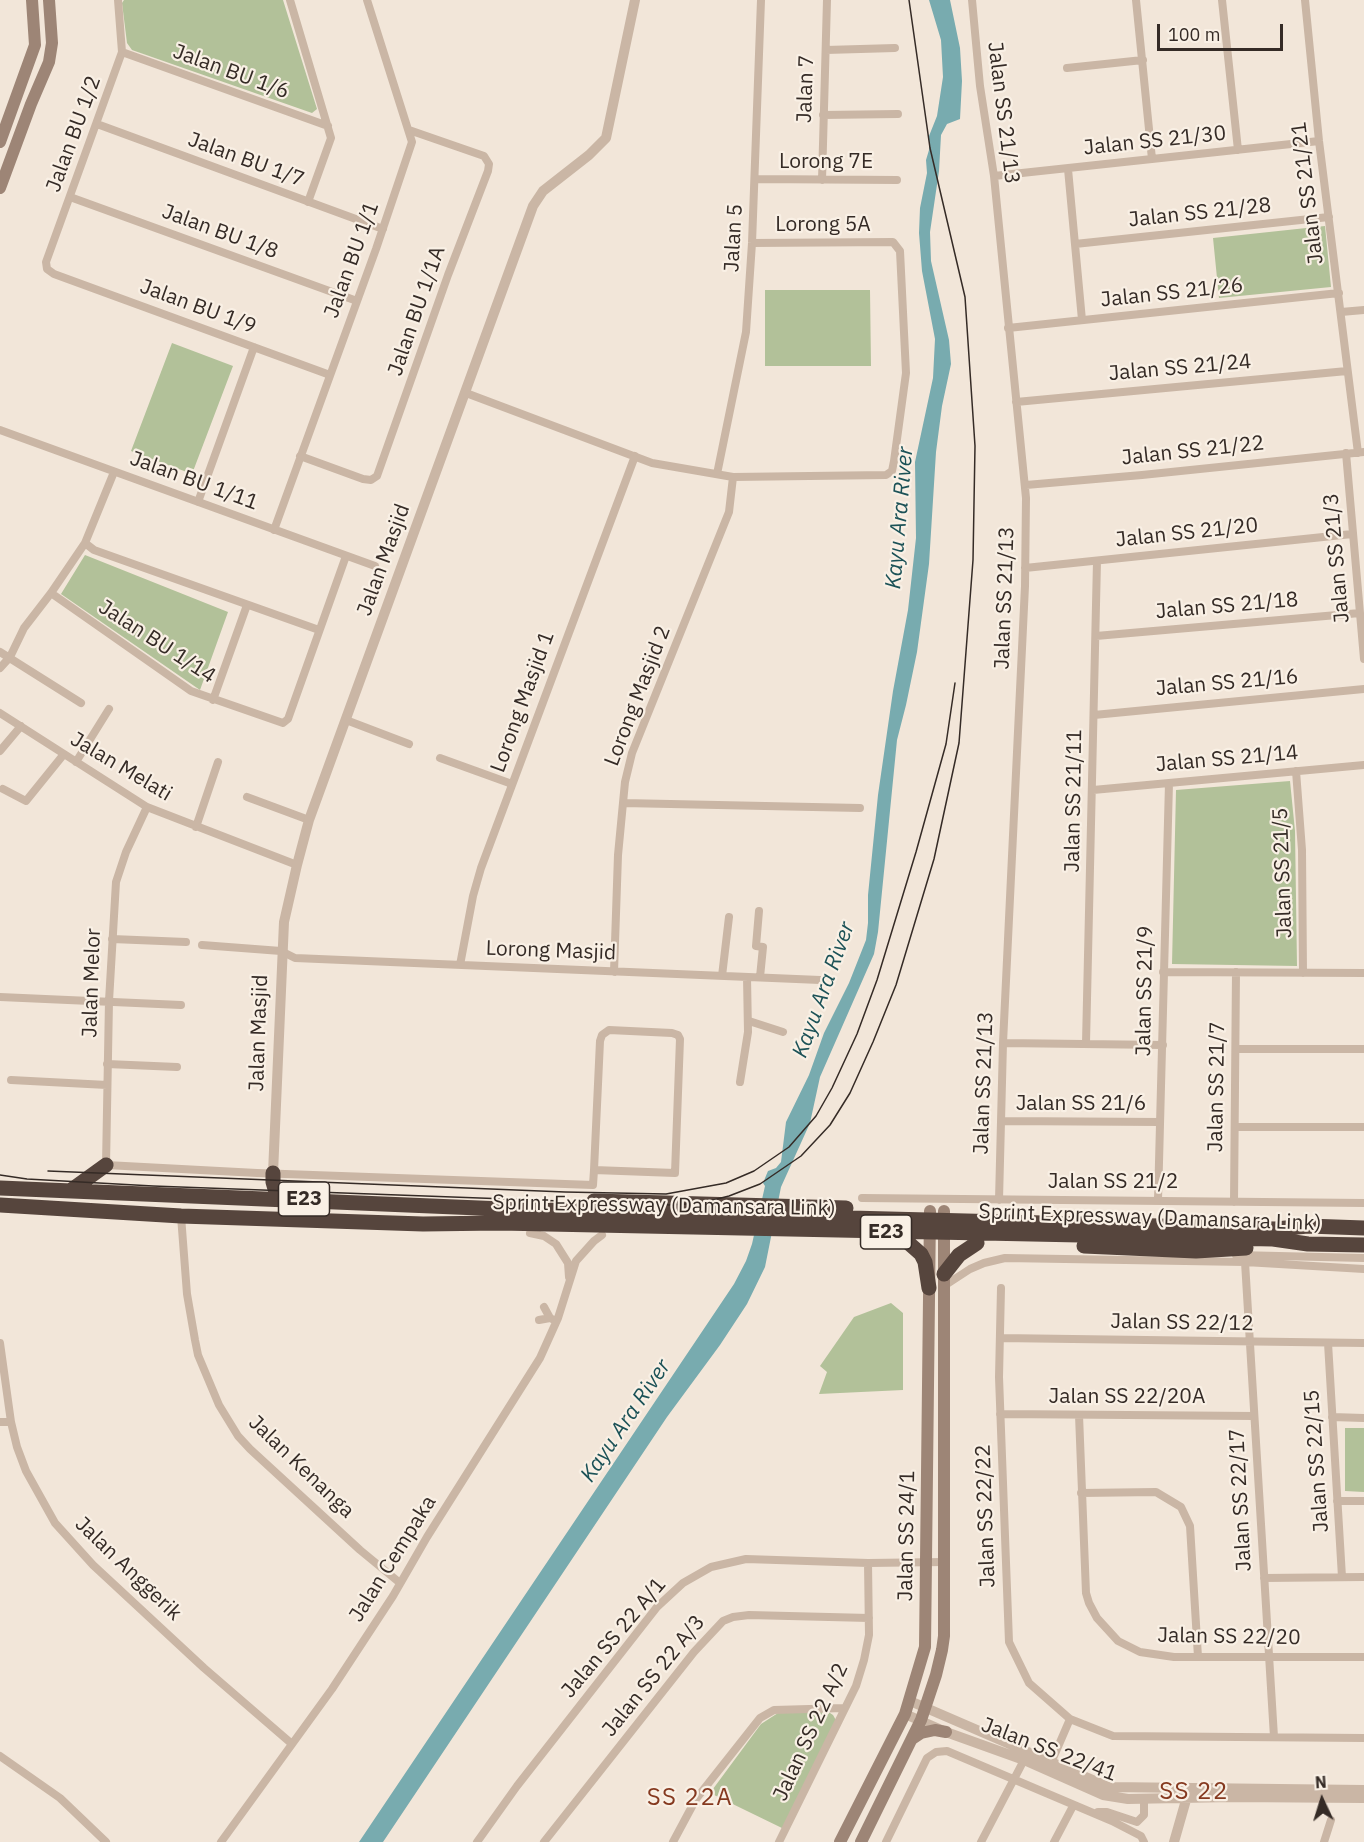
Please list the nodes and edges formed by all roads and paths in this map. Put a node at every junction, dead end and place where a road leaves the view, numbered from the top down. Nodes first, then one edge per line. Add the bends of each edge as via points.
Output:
1 (32, 0) edge
2 (49, 0) edge
3 (118, 0) edge
4 (290, 0) edge
5 (367, 0) edge
6 (635, 0) edge
7 (761, 0) edge
8 (827, 0) edge
9 (972, 0) edge
10 (1136, 0) edge
11 (1222, 0) edge
12 (1305, 0) edge
13 (895, 48) dead end
14 (826, 50) junction
15 (122, 52) junction
16 (1143, 60) junction
17 (1067, 68) dead end
18 (898, 114) dead end
19 (823, 115) junction
20 (97, 124) junction
21 (328, 126) junction
22 (409, 130) junction
23 (1319, 141) junction
24 (0, 142) edge
25 (1238, 150) junction
26 (1152, 159) junction
27 (1068, 169) junction
28 (994, 176) junction
29 (754, 179) junction
30 (822, 180) junction
31 (897, 180) dead end
32 (0, 188) edge
33 (70, 197) junction
34 (308, 202) junction
35 (1329, 217) junction
36 (383, 229) junction
37 (752, 243) junction
38 (1075, 244) junction
39 (54, 273) joint
40 (1339, 293) junction
41 (357, 301) junction
42 (1364, 310) edge
43 (1341, 312) junction
44 (1082, 321) junction
45 (1008, 328) junction
46 (254, 347) junction
47 (1347, 371) junction
48 (330, 375) junction
49 (466, 393) junction
50 (1017, 402) junction
51 (0, 430) edge
52 (1361, 452) edge
53 (1346, 453) junction
54 (300, 456) junction
55 (635, 456) junction
56 (114, 472) junction
57 (717, 474) junction
58 (733, 477) junction
59 (1026, 485) junction
60 (198, 502) junction
61 (274, 530) junction
62 (1352, 534) junction
63 (85, 543) junction
64 (346, 556) junction
65 (1097, 561) junction
66 (375, 567) dead end
67 (1025, 568) junction
68 (51, 593) junction
69 (247, 605) junction
70 (1360, 613) junction
71 (319, 630) junction
72 (1096, 636) junction
73 (0, 652) edge
74 (10, 657) junction
75 (1364, 659) edge
76 (0, 668) edge
77 (1364, 689) edge
78 (213, 700) junction
79 (81, 703) dead end
80 (109, 709) dead end
81 (0, 713) edge
82 (1094, 715) junction
83 (346, 720) junction
84 (21, 726) junction
85 (409, 744) dead end
86 (0, 751) edge
87 (64, 754) junction
88 (440, 758) dead end
89 (76, 762) junction
90 (218, 762) dead end
91 (1364, 765) edge
92 (1296, 771) junction
93 (1169, 783) junction
94 (512, 784) junction
95 (3, 789) dead end
96 (1093, 790) junction
97 (247, 797) dead end
98 (623, 803) junction
99 (147, 807) junction
100 (860, 808) dead end
101 (309, 820) junction
102 (196, 827) junction
103 (297, 865) junction
104 (759, 910) dead end
105 (729, 917) dead end
106 (112, 939) junction
107 (186, 942) dead end
108 (202, 945) dead end
109 (281, 951) junction
110 (460, 965) junction
111 (614, 972) junction
112 (1163, 972) junction
113 (1236, 972) junction
114 (1303, 973) junction
115 (1364, 973) edge
116 (722, 976) junction
117 (747, 976) junction
118 (760, 977) junction
119 (820, 980) dead end
120 (0, 997) edge
121 (110, 1001) junction
122 (181, 1005) dead end
123 (749, 1021) junction
124 (783, 1032) dead end
125 (1003, 1043) junction
126 (1086, 1043) junction
127 (1163, 1045) junction
128 (1236, 1048) junction
129 (1364, 1049) edge
130 (107, 1064) junction
131 (177, 1067) dead end
132 (11, 1080) dead end
133 (740, 1082) dead end
134 (107, 1085) junction
135 (1001, 1121) junction
136 (1160, 1122) junction
137 (1235, 1127) junction
138 (1364, 1127) edge
139 (106, 1166) junction
140 (594, 1170) junction
141 (273, 1173) junction
142 (0, 1188) edge
143 (70, 1191) junction
144 (862, 1198) dead end
145 (316, 1200) junction
146 (999, 1200) junction
147 (1158, 1200) junction
148 (1234, 1202) junction
149 (1364, 1203) edge
150 (0, 1205) edge
151 (429, 1205) junction
152 (887, 1210) junction
153 (937, 1211) junction
154 (1022, 1212) junction
155 (181, 1216) junction
156 (502, 1216) junction
157 (423, 1224) junction
158 (1308, 1226) junction
159 (1364, 1228) edge
160 (530, 1233) junction
161 (1274, 1234) junction
162 (602, 1235) junction
163 (879, 1239) junction
164 (904, 1239) junction
165 (937, 1240) junction
166 (977, 1243) junction
167 (1022, 1244) junction
168 (1308, 1244) junction
169 (1364, 1245) edge
170 (1196, 1251) junction
171 (1364, 1258) edge
172 (1245, 1262) junction
173 (1364, 1269) edge
174 (569, 1280) junction
175 (939, 1283) junction
176 (1001, 1288) dead end
177 (543, 1307) dead end
178 (553, 1319) junction
179 (539, 1320) dead end
180 (1000, 1338) junction
181 (1250, 1342) junction
182 (0, 1343) edge
183 (1328, 1343) junction
184 (1364, 1343) edge
185 (1000, 1414) junction
186 (1079, 1415) junction
187 (1254, 1416) junction
188 (1332, 1417) junction
189 (1364, 1418) edge
190 (0, 1422) edge
191 (11, 1422) junction
192 (1082, 1493) junction
193 (1337, 1501) junction
194 (1364, 1501) edge
195 (926, 1562) junction
196 (944, 1562) junction
197 (868, 1563) junction
198 (1342, 1577) junction
199 (1264, 1578) junction
200 (1364, 1578) edge
201 (400, 1583) junction
202 (869, 1618) junction
203 (1198, 1657) junction
204 (1269, 1657) junction
205 (1364, 1657) edge
206 (910, 1701) junction
207 (925, 1707) junction
208 (844, 1708) junction
209 (905, 1714) junction
210 (1070, 1719) junction
211 (921, 1720) junction
212 (946, 1732) junction
213 (1274, 1737) junction
214 (1364, 1738) edge
215 (912, 1739) junction
216 (292, 1744) junction
217 (0, 1756) edge
218 (1024, 1760) junction
219 (1051, 1763) junction
220 (1013, 1780) junction
221 (1364, 1790) edge
222 (1189, 1793) junction
223 (1211, 1797) junction
224 (1364, 1798) edge
225 (1144, 1799) junction
226 (1163, 1799) junction
227 (1073, 1806) junction
228 (1094, 1813) junction
229 (1182, 1819) junction
230 (1331, 1820) dead end
231 (106, 1842) edge
232 (221, 1842) edge
233 (477, 1842) edge
234 (544, 1842) edge
235 (673, 1842) edge
236 (779, 1842) edge
237 (840, 1842) edge
238 (861, 1842) edge
239 (886, 1842) edge
240 (981, 1842) edge
241 (1054, 1842) edge
242 (1144, 1842) edge
243 (1174, 1842) edge
244 (1323, 1842) edge

1 - 24 main road via 35,45
2 - 32 main road via 49,62
3 - 15 street, Jalan BU 1/2
4 - 21 street
5 - 22 street, Jalan BU 1/1
6 - 49 street, Jalan Masjid via 606,138 537,198
7 - 29 street, Jalan 5
8 - 14 street, Jalan 7
9 - 28 street, Jalan SS 21/13
10 - 16 street
11 - 25 street
12 - 23 street, Jalan SS 21/21
13 - 14 street
14 - 19 street, Jalan 7
15 - 20 street, Jalan BU 1/2
15 - 21 street, Jalan BU 1/6
16 - 17 street
16 - 26 street
18 - 19 street
19 - 30 street, Jalan 7
20 - 33 street, Jalan BU 1/2
20 - 34 street, Jalan BU 1/7
21 - 34 street via 331,138
22 - 36 street, Jalan BU 1/1 via 412,142
22 - 54 street, Jalan BU 1/1A via 484,156 488,171 376,476 363,479
23 - 25 street, Jalan SS 21/30
23 - 35 street, Jalan SS 21/21
25 - 26 street, Jalan SS 21/30
26 - 27 street, Jalan SS 21/30
27 - 28 street, Jalan SS 21/30
27 - 38 street
28 - 45 street, Jalan SS 21/13
29 - 30 street, Lorong 7E
29 - 37 street, Jalan 5
30 - 31 street, Lorong 7E
33 - 39 street, Jalan BU 1/2 via 46,261 47,269
33 - 41 street, Jalan BU 1/8
34 - 36 street, Jalan BU 1/7
35 - 38 street, Jalan SS 21/28
35 - 40 street, Jalan SS 21/21
36 - 41 street, Jalan BU 1/1
37 - 57 street, Jalan 5 via 746,332
37 - 58 street, Lorong 5A via 893,242 900,251 906,373 892,471 869,475
38 - 44 street
39 - 46 street, Jalan BU 1/9
40 - 43 street, Jalan SS 21/21
40 - 44 street, Jalan SS 21/26
41 - 48 street, Jalan BU 1/1
42 - 43 street
43 - 47 street, Jalan SS 21/21
44 - 45 street, Jalan SS 21/26
45 - 50 street, Jalan SS 21/13
46 - 48 street, Jalan BU 1/9
46 - 60 street
47 - 50 street, Jalan SS 21/24
47 - 52 street, Jalan SS 21/21
48 - 54 street, Jalan BU 1/1
49 - 55 street
49 - 83 street, Jalan Masjid
50 - 59 street, Jalan SS 21/13
51 - 56 street, Jalan BU 1/11
52 - 53 street, Jalan SS 21/22
53 - 59 street, Jalan SS 21/22
53 - 62 street, Jalan SS 21/3
54 - 61 street, Jalan BU 1/1
55 - 57 street via 652,463
55 - 94 street, Lorong Masjid 1
56 - 60 street, Jalan BU 1/11
56 - 63 street
57 - 58 street
58 - 98 street, Lorong Masjid 2 via 729,512 632,753
59 - 67 street, Jalan SS 21/13
60 - 61 street, Jalan BU 1/11
61 - 64 street, Jalan BU 1/11
62 - 65 street, Jalan SS 21/20
62 - 70 street, Jalan SS 21/3
63 - 68 street
63 - 69 street via 94,550
64 - 66 street, Jalan BU 1/11
64 - 71 street, Jalan BU 1/14
65 - 67 street, Jalan SS 21/20
65 - 72 street, Jalan SS 21/11
67 - 125 street, Jalan SS 21/13
68 - 74 street via 24,628
68 - 78 street, Jalan BU 1/14 via 191,691
69 - 71 street
69 - 78 street
70 - 72 street, Jalan SS 21/18
70 - 75 street, Jalan SS 21/3
71 - 78 street, Jalan BU 1/14 via 288,719 283,723
72 - 82 street, Jalan SS 21/11
73 - 74 street
74 - 76 street
74 - 79 street
77 - 82 street, Jalan SS 21/16
80 - 89 street
81 - 84 street, Jalan Melati
82 - 96 street, Jalan SS 21/11
83 - 85 street
83 - 101 street, Jalan Masjid
84 - 86 street
84 - 87 street, Jalan Melati
87 - 89 street, Jalan Melati
87 - 95 street via 26,801
88 - 94 street
89 - 99 street, Jalan Melati
90 - 102 street
91 - 92 street, Jalan SS 21/14
92 - 93 street, Jalan SS 21/14
92 - 114 street, Jalan SS 21/5 via 1302,850
93 - 96 street, Jalan SS 21/14
93 - 112 street, Jalan SS 21/9
94 - 110 street, Lorong Masjid 1 via 473,896
96 - 126 street, Jalan SS 21/11
97 - 101 street
98 - 100 street
98 - 111 street, Lorong Masjid 2
99 - 102 street, Jalan Melati
99 - 106 street, Jalan Melor via 116,882
101 - 103 street, Jalan Masjid
102 - 103 street, Jalan Melati
103 - 109 street, Jalan Masjid
104 - 118 street via 756,946 763,947
105 - 116 street
106 - 107 street
106 - 121 street, Jalan Melor
108 - 109 street, Lorong Masjid
109 - 110 street, Lorong Masjid via 295,958
109 - 141 street, Jalan Masjid
110 - 111 street, Lorong Masjid
111 - 116 street, Lorong Masjid
112 - 113 street
112 - 127 street, Jalan SS 21/9
113 - 114 street
113 - 128 street, Jalan SS 21/7
114 - 115 street
116 - 117 street, Lorong Masjid
117 - 118 street, Lorong Masjid
117 - 123 street
118 - 119 street, Lorong Masjid
120 - 121 street
121 - 122 street
121 - 130 street, Jalan Melor
123 - 124 street
123 - 133 street
125 - 126 street
125 - 135 street, Jalan SS 21/13
126 - 127 street
127 - 136 street, Jalan SS 21/9
128 - 129 street
128 - 137 street, Jalan SS 21/7
130 - 131 street
130 - 134 street, Jalan Melor
132 - 134 street
134 - 139 street, Jalan Melor
135 - 136 street, Jalan SS 21/6
135 - 146 street, Jalan SS 21/13
136 - 147 street, Jalan SS 21/9
137 - 138 street
137 - 148 street, Jalan SS 21/7
139 - 141 street
139 - 143 highway
140 - 140 street via 602,1035 609,1030 678,1035 675,1173
140 - 141 street via 593,1185
141 - 145 highway via 275,1189 280,1194
142 - 143 highway, Sprint Expressway (Damansara Link) / E23
143 - 145 highway, Sprint Expressway (Damansara Link) / E23
144 - 146 street, Jalan SS 21/2
145 - 151 highway, Sprint Expressway (Damansara Link) / E23
146 - 147 street, Jalan SS 21/2
147 - 148 street, Jalan SS 21/2
148 - 149 street, Jalan SS 21/2
150 - 155 highway, Sprint Expressway (Damansara Link) / E23
151 - 152 highway via 491,1198
151 - 156 highway, Sprint Expressway (Damansara Link) / E23
152 - 153 highway
152 - 163 highway via 896,1224 891,1233
153 - 154 highway
153 - 165 main road, Jalan SS 24/1
154 - 158 highway via 1274,1220
154 - 167 highway via 1007,1218 1003,1227 1006,1236
155 - 157 highway, Sprint Expressway (Damansara Link) / E23
155 - 201 street, Jalan Kenanga via 195,1340 219,1405 250,1449
156 - 157 highway, Sprint Expressway (Damansara Link) / E23
156 - 161 highway, Sprint Expressway (Damansara Link) / E23
157 - 160 highway
158 - 159 highway, Sprint Expressway (Damansara Link) / E23
158 - 161 highway, Sprint Expressway (Damansara Link) / E23
160 - 162 highway
160 - 174 street via 544,1236 556,1245 567,1263
161 - 168 highway, Sprint Expressway (Damansara Link) / E23
162 - 163 highway
162 - 174 street, Jalan Cempaka via 576,1260
163 - 164 highway
164 - 165 highway
164 - 175 highway via 921,1254
165 - 166 highway
165 - 175 main road, Jalan SS 24/1
165 - 175 main road, Jalan SS 24/1
166 - 167 highway
166 - 175 highway via 959,1255
167 - 170 highway
168 - 169 highway, Sprint Expressway (Damansara Link) / E23
168 - 170 highway
170 - 171 street
172 - 173 street
172 - 175 street via 1005,1258
172 - 181 street, Jalan SS 22/17
174 - 178 street, Jalan Cempaka
175 - 195 main road, Jalan SS 24/1
175 - 196 main road, Jalan SS 24/1
176 - 180 street, Jalan SS 22/22
177 - 178 street
178 - 179 street
178 - 201 street, Jalan Cempaka via 536,1366
180 - 181 street, Jalan SS 22/12
180 - 185 street, Jalan SS 22/22
181 - 183 street, Jalan SS 22/12
181 - 187 street, Jalan SS 22/17
182 - 191 street, Jalan Anggerik
183 - 184 street, Jalan SS 22/12
183 - 188 street, Jalan SS 22/15
185 - 186 street, Jalan SS 22/20A
185 - 210 street, Jalan SS 22/22 via 1009,1642 1029,1683
186 - 187 street, Jalan SS 22/20A
186 - 192 street, Jalan SS 22/20
187 - 199 street, Jalan SS 22/17
188 - 189 street
188 - 193 street, Jalan SS 22/15
190 - 191 street
191 - 216 street, Jalan Anggerik via 26,1471 55,1522 93,1565
192 - 203 street, Jalan SS 22/20 via 1086,1593 1097,1618 1118,1641 1140,1652
192 - 203 street via 1156,1492 1181,1507 1190,1526
193 - 194 street
193 - 198 street, Jalan SS 22/15
195 - 196 street, Jalan SS 22 A/1
195 - 197 street, Jalan SS 22 A/1
195 - 206 main road, Jalan SS 24/1 via 925,1647
196 - 207 main road, Jalan SS 24/1 via 944,1636
197 - 202 street, Jalan SS 22 A/2
197 - 233 street, Jalan SS 22 A/1 via 746,1559 711,1567 683,1583 657,1607
198 - 199 street
198 - 200 street
199 - 204 street, Jalan SS 22/17
201 - 216 street, Jalan Cempaka
202 - 208 street, Jalan SS 22 A/2 via 864,1660
202 - 234 street, Jalan SS 22 A/3 via 749,1616 723,1622 694,1652
203 - 204 street, Jalan SS 22/20
204 - 205 street, Jalan SS 22/20
204 - 213 street, Jalan SS 22/17
206 - 207 street, Jalan SS 22/41
206 - 209 main road, Jalan SS 24/1
207 - 211 main road, Jalan SS 24/1
207 - 219 street, Jalan SS 22/41
208 - 235 street via 774,1710 760,1718 696,1798
208 - 236 street, Jalan SS 22 A/2
209 - 211 street, Jalan SS 22/41
209 - 237 main road, Jalan SS 24/1
210 - 213 street, Jalan SS 22/22 via 1113,1736
210 - 219 street
211 - 212 street, Jalan SS 22/41
211 - 215 main road, Jalan SS 24/1
212 - 215 main road via 935,1730
212 - 218 street, Jalan SS 22/41
213 - 214 street, Jalan SS 22/22
215 - 238 main road, Jalan SS 24/1
216 - 232 street, Jalan Cempaka
217 - 231 street via 60,1798
218 - 220 street
218 - 225 street, Jalan SS 22/41 via 1103,1795
219 - 222 street, Jalan SS 22/41 via 1109,1786
220 - 227 street
220 - 239 street via 947,1751 936,1752 927,1758
220 - 240 street
221 - 222 street, Jalan SS 22/41
222 - 223 street, Jalan SS 22/41
222 - 226 street, Jalan SS 22/41
222 - 229 street
223 - 224 street, Jalan SS 22/41
223 - 229 street
225 - 226 street, Jalan SS 22/41
225 - 228 street via 1144,1815 1137,1822 1107,1812
226 - 229 street via 1173,1805
227 - 228 street
227 - 241 street
228 - 242 street via 1141,1836
229 - 243 street
230 - 244 street

